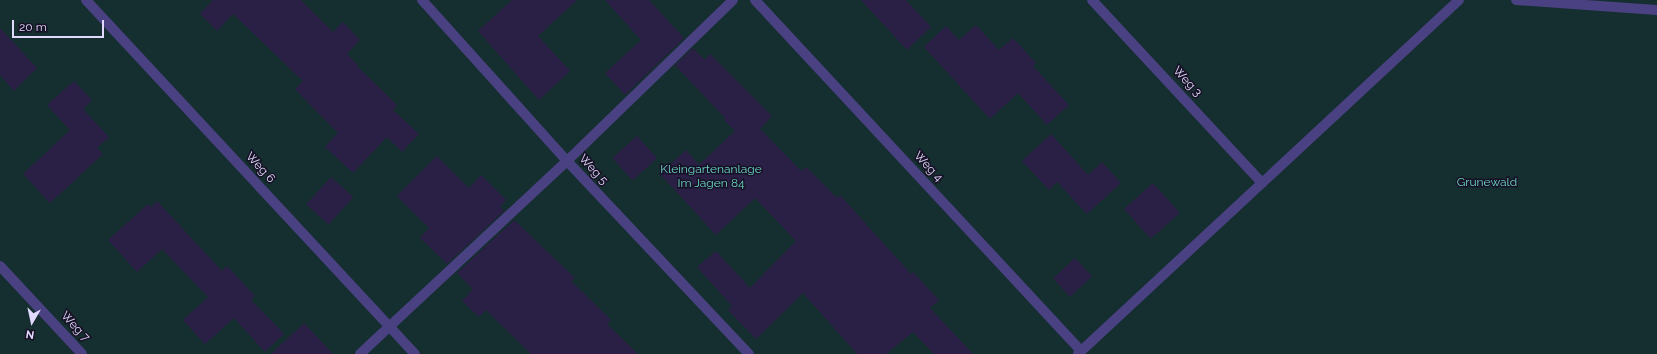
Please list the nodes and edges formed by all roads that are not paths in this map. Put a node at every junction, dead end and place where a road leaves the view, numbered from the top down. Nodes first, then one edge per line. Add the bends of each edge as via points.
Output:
1 (86, 0) edge
2 (422, 0) edge
3 (733, 0) edge
4 (755, 0) edge
5 (1092, 0) edge
6 (1459, 0) edge
7 (1516, 0) edge
8 (1657, 10) edge
9 (567, 161) junction
10 (1262, 183) junction
11 (0, 266) edge
12 (389, 326) junction
13 (1080, 352) edge
14 (82, 354) edge
15 (360, 354) edge
16 (415, 354) edge
17 (749, 354) edge

1 - 12 lane, Weg 6
2 - 9 lane, Weg 5
3 - 9 lane
4 - 13 lane, Weg 4
5 - 10 lane, Weg 3
6 - 10 lane
7 - 8 lane
9 - 12 lane
9 - 17 lane, Weg 5
10 - 13 lane
11 - 14 lane, Weg 7
12 - 15 lane
12 - 16 lane, Weg 6

